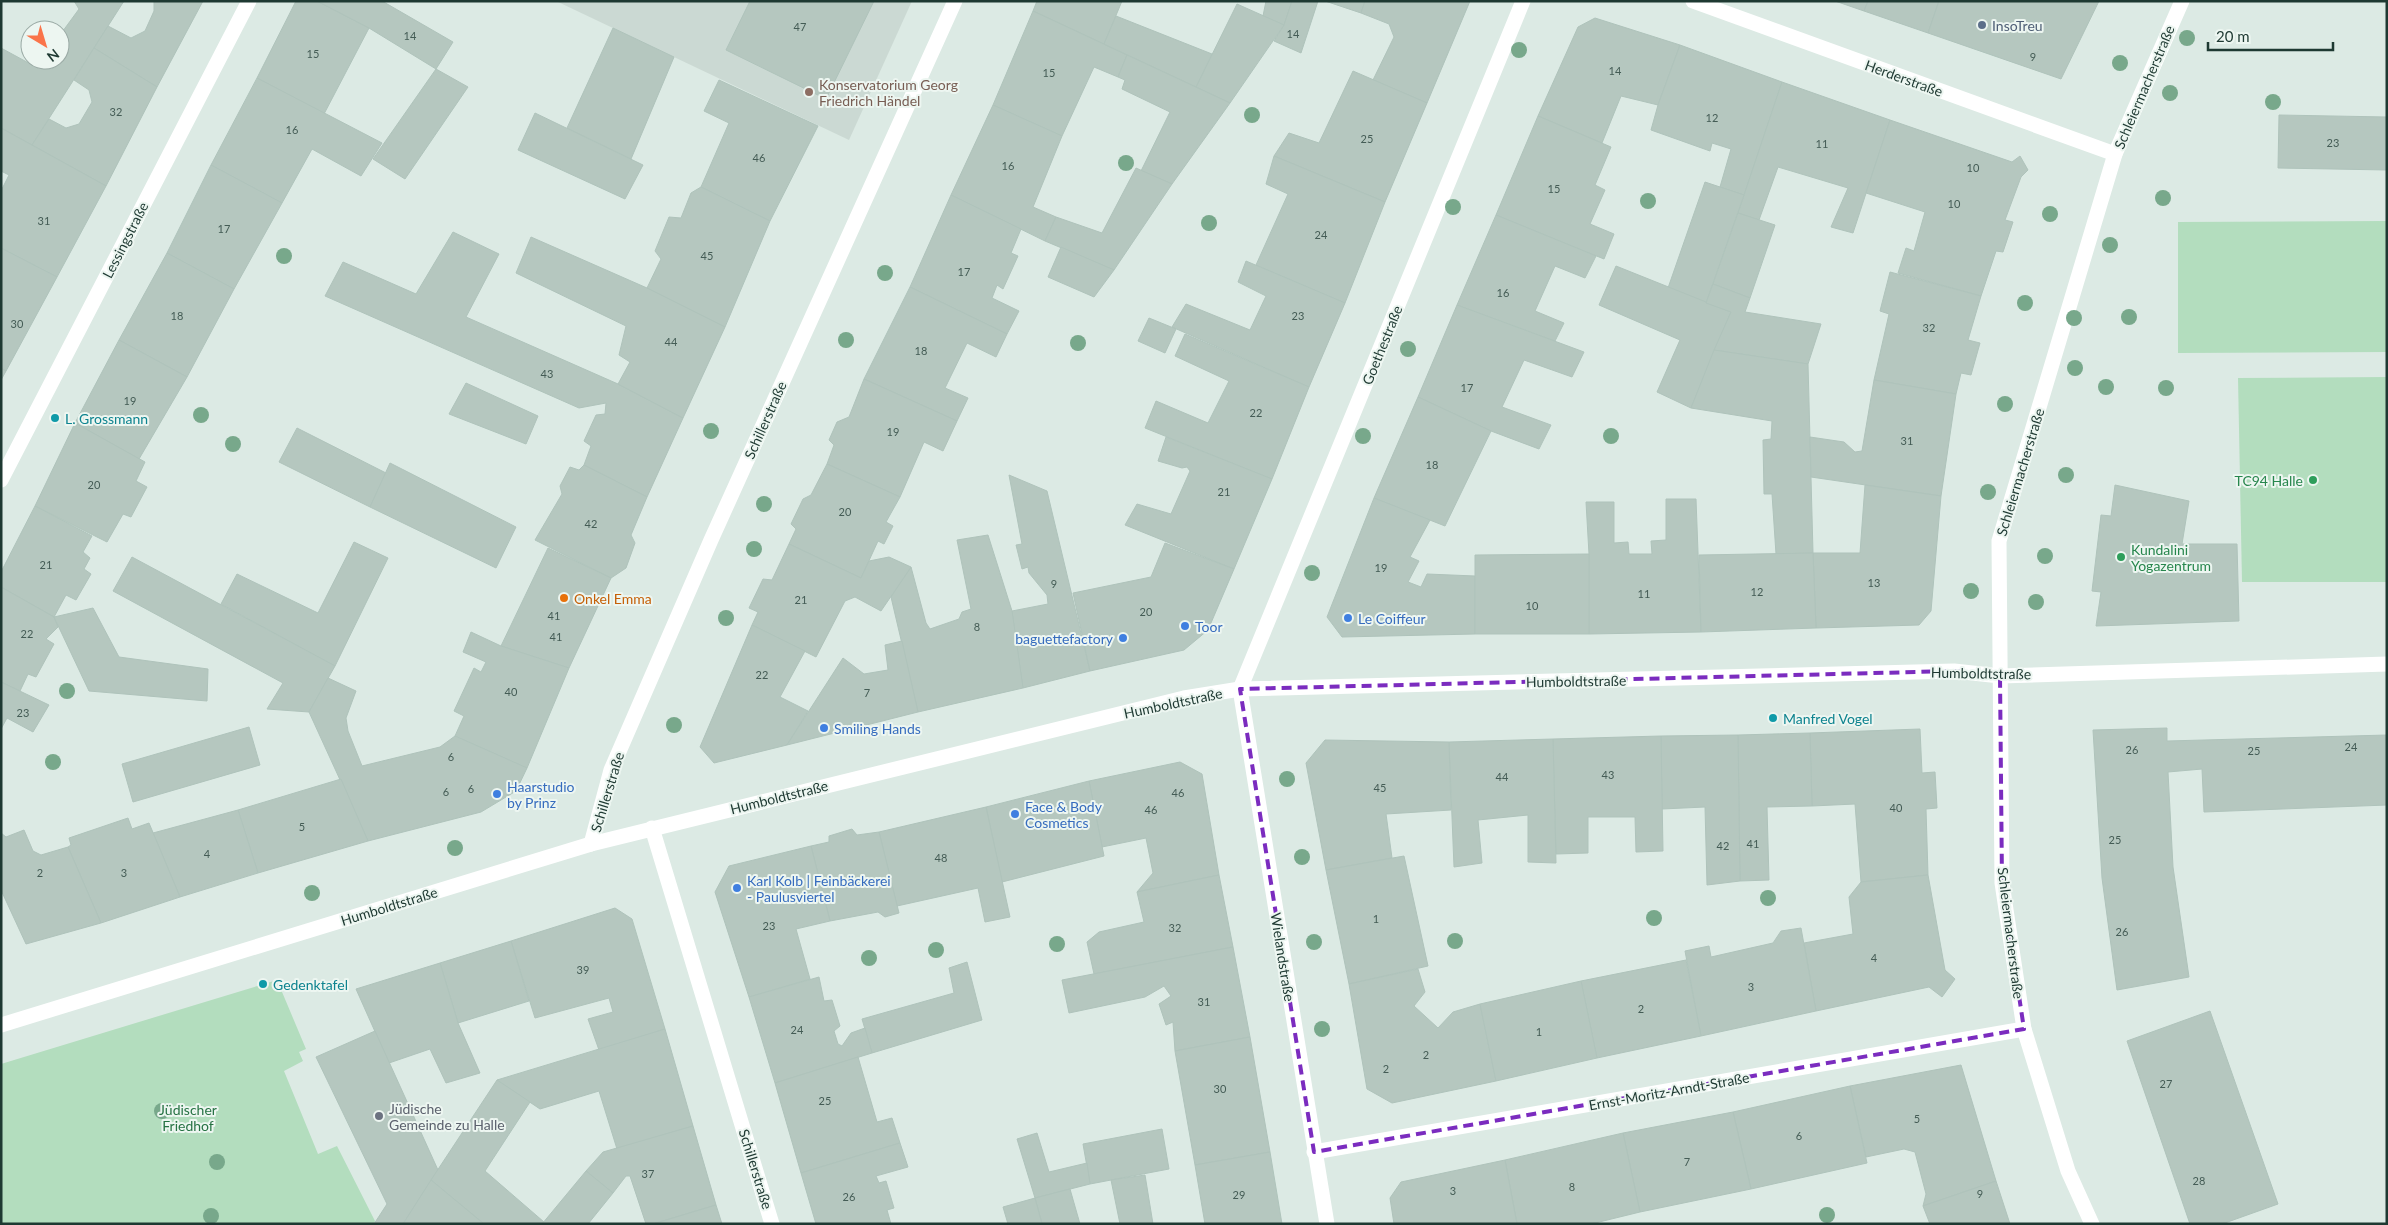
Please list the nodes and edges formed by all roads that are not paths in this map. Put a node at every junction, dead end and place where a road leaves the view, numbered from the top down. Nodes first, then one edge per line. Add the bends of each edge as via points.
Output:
1 (249, 1) edge
2 (955, 1) edge
3 (1524, 1) edge
4 (1693, 1) edge
5 (2182, 1) edge
6 (2115, 154) junction
7 (1, 480) edge
8 (2387, 664) edge
9 (2000, 676) junction
10 (1240, 689) junction
11 (652, 828) junction
12 (591, 844) junction
13 (1, 1025) edge
14 (2024, 1029) junction
15 (1314, 1152) junction
16 (772, 1224) edge
17 (1327, 1224) edge
18 (2092, 1224) edge

1 - 7 street, Lessingstraße
2 - 12 street, Schillerstraße via 614,761
3 - 10 street, Goethestraße
4 - 6 street, Herderstraße
5 - 6 street, Schleiermacherstraße
6 - 9 street, Schleiermacherstraße via 1999,541
8 - 9 street, Humboldtstraße
9 - 10 street, Humboldtstraße via 1954,671
9 - 14 street, Schleiermacherstraße via 2002,883
10 - 11 street, Humboldtstraße via 1184,698
10 - 15 street, Wielandstraße
11 - 12 street, Humboldtstraße
11 - 16 street, Schillerstraße
12 - 13 street, Humboldtstraße
14 - 15 street, Ernst-Moritz-Arndt-Straße
14 - 18 street, Schleiermacherstraße via 2068,1171
15 - 17 street, Wielandstraße

